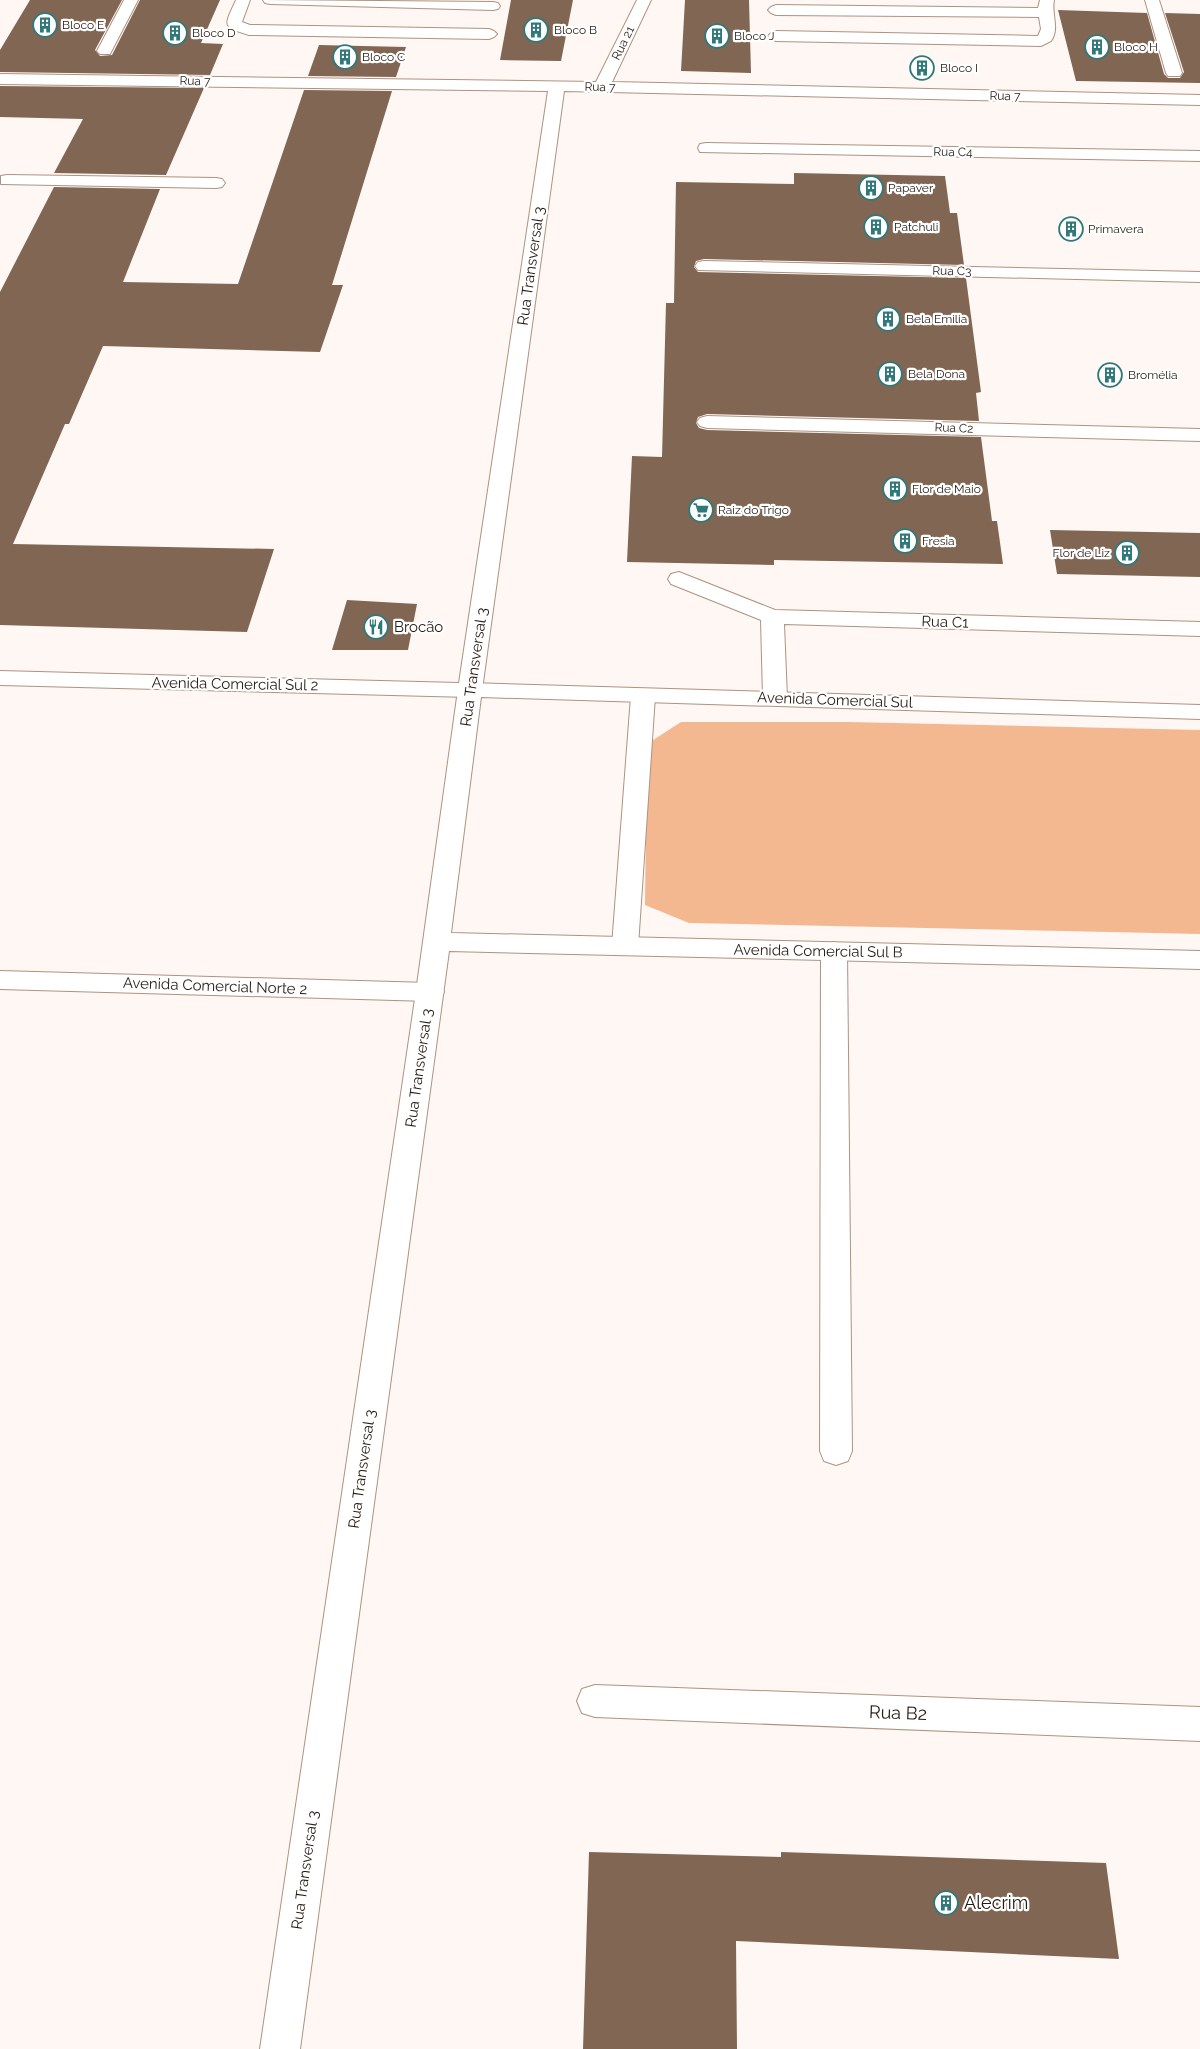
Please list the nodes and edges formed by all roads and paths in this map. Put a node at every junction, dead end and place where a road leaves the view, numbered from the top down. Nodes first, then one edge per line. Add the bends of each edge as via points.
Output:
1 (131, 0) edge
2 (242, 0) edge
3 (270, 0) edge
4 (644, 0) edge
5 (1152, 0) edge
6 (493, 6) dead end
7 (1046, 7) edge
8 (776, 10) dead end
9 (489, 34) dead end
10 (776, 36) dead end
11 (105, 51) dead end
12 (1174, 73) dead end
13 (0, 79) edge
14 (557, 86) junction
15 (602, 87) junction
16 (1200, 100) edge
17 (706, 148) dead end
18 (1200, 156) edge
19 (7, 180) dead end
20 (216, 183) dead end
21 (704, 266) dead end
22 (1200, 277) edge
23 (707, 422) dead end
24 (1200, 435) edge
25 (679, 579) dead end
26 (772, 617) junction
27 (1200, 630) edge
28 (0, 678) edge
29 (470, 690) junction
30 (643, 696) junction
31 (775, 698) junction
32 (1200, 712) edge
33 (436, 942) junction
34 (625, 946) junction
35 (834, 951) junction
36 (1200, 960) edge
37 (0, 980) edge
38 (430, 992) junction
39 (836, 1451) dead end
40 (596, 1701) dead end
41 (1200, 1724) edge
42 (280, 2049) edge

1 - 11 street
2 - 9 street via 234,26 249,30
3 - 6 street
4 - 15 street, Rua 21
5 - 12 street
7 - 8 street
7 - 10 street via 1049,35 1042,41
13 - 14 street, Rua 7
14 - 15 street, Rua 7
14 - 29 street, Rua Transversal 3
15 - 16 street, Rua 7
17 - 18 street, Rua C4
19 - 20 street
21 - 22 street, Rua C3
23 - 24 street, Rua C2
25 - 26 street
26 - 27 street, Rua C1
26 - 31 street
28 - 29 street, Avenida Comercial Sul 2
29 - 30 street, Avenida Comercial Sul
29 - 33 street, Rua Transversal 3
30 - 31 street, Avenida Comercial Sul
30 - 34 street
31 - 32 street, Avenida Comercial Sul
33 - 34 street, Avenida Comercial Sul B
33 - 38 street, Rua Transversal 3
34 - 35 street, Avenida Comercial Sul B
35 - 36 street, Avenida Comercial Sul B
35 - 39 street
37 - 38 street, Avenida Comercial Norte 2
38 - 42 street, Rua Transversal 3
40 - 41 street, Rua B2

